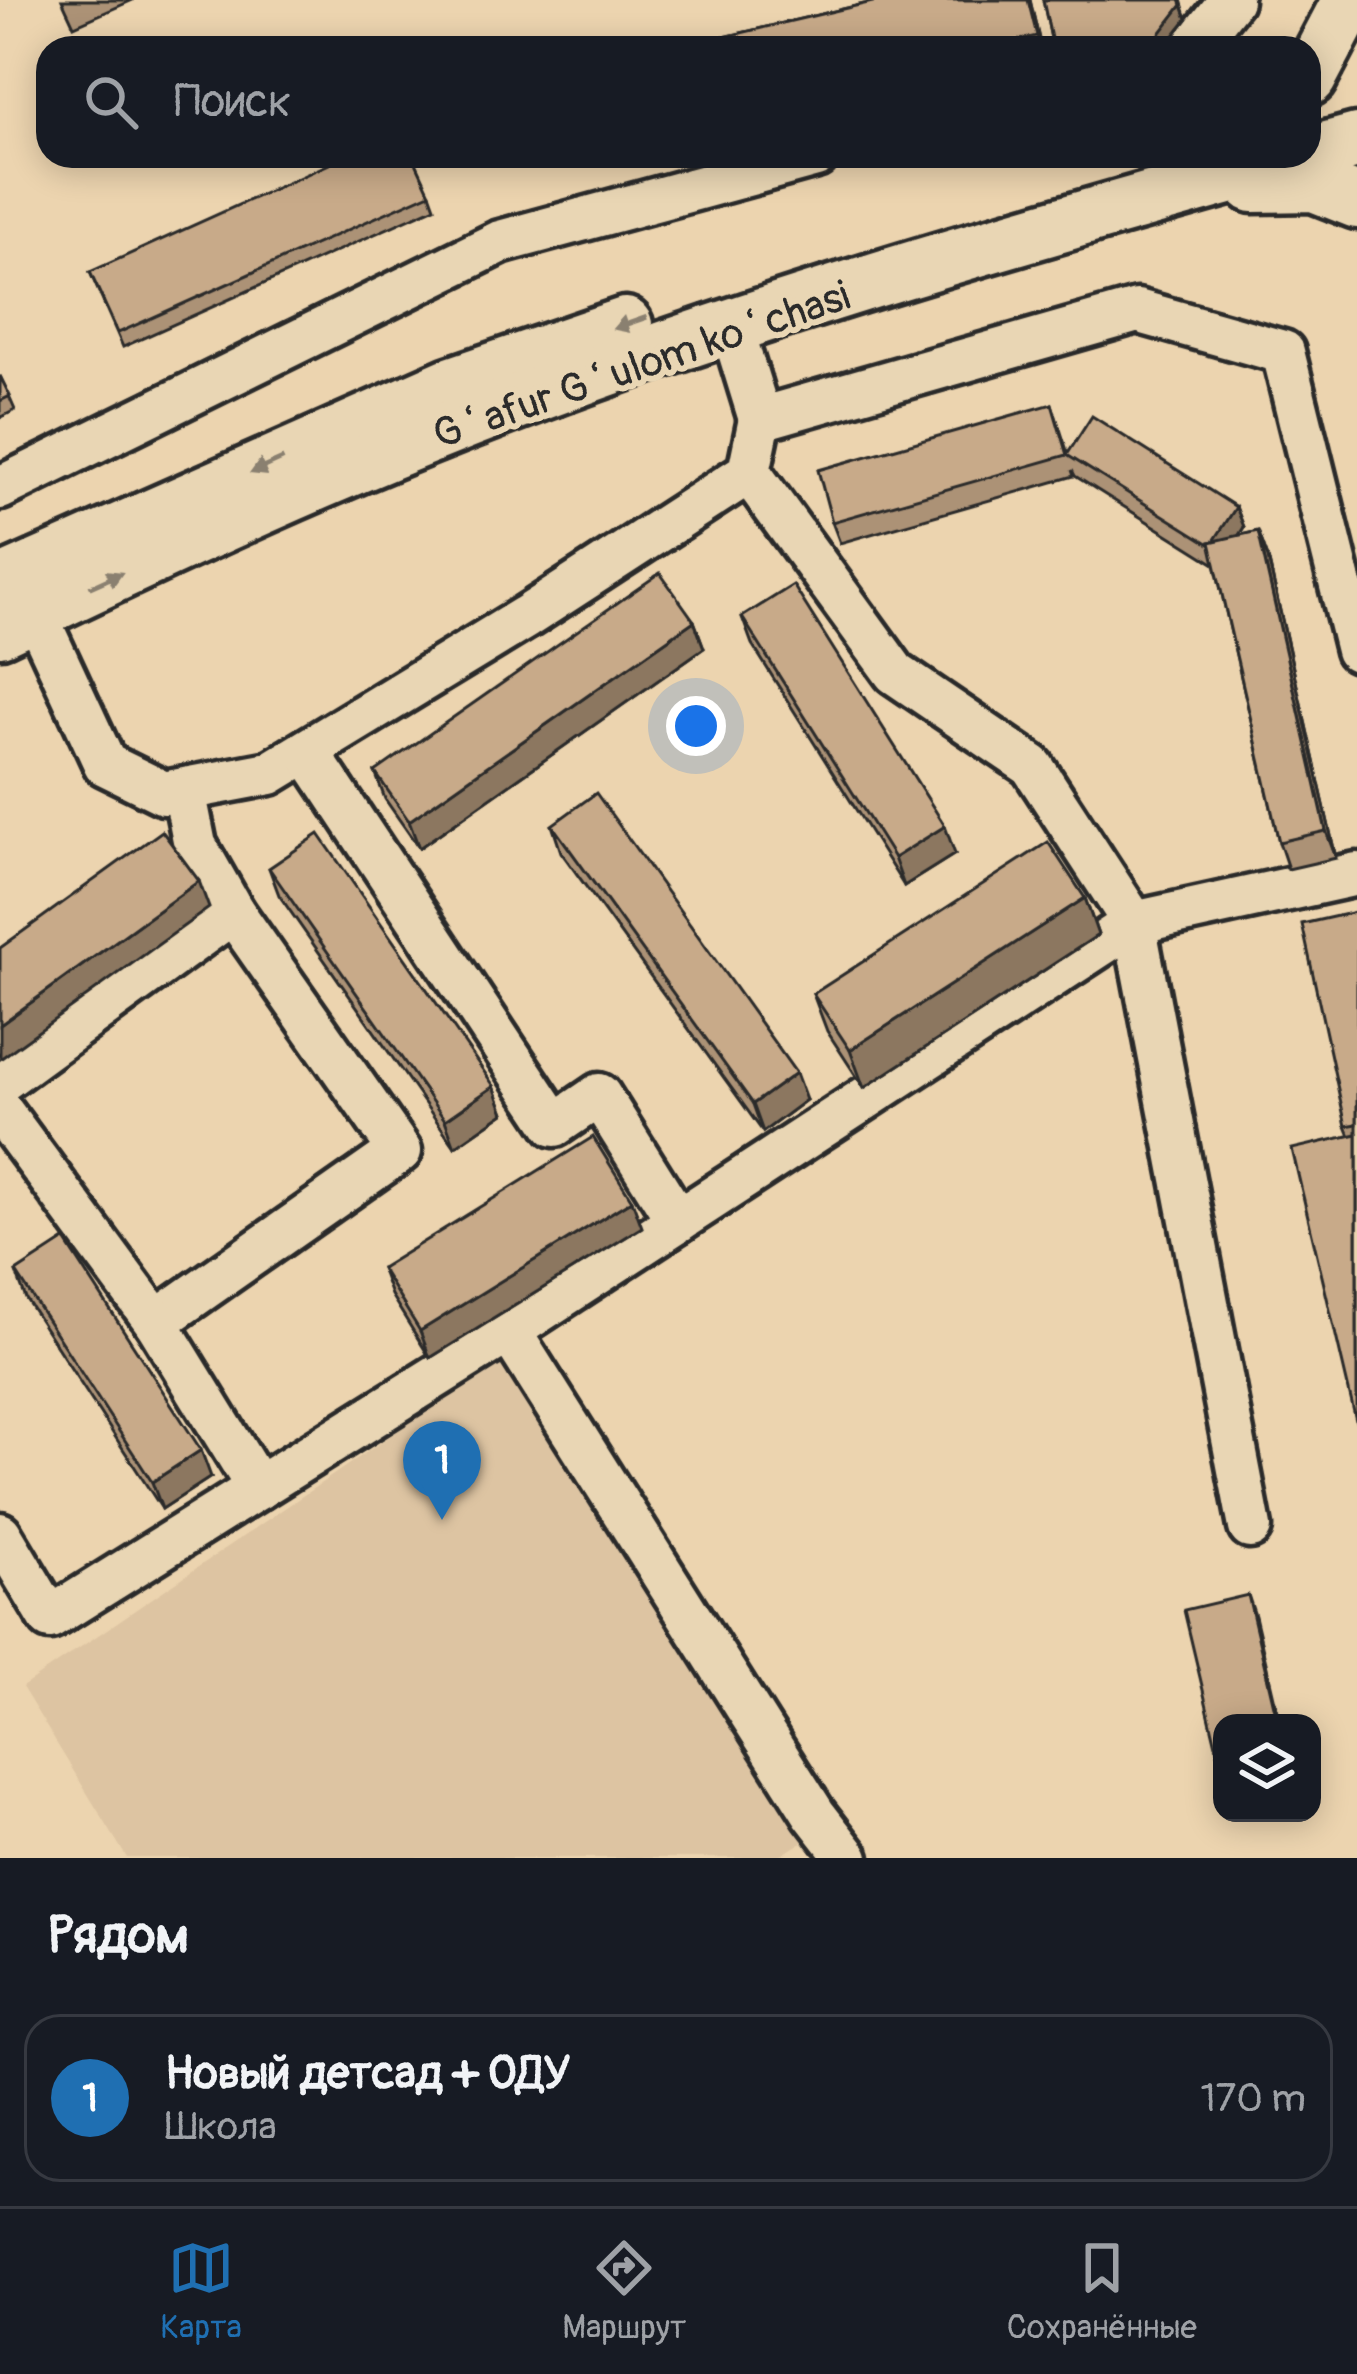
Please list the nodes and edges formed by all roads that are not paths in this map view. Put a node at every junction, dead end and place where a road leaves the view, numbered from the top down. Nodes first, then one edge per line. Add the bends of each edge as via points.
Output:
1 (1231, 0) edge
2 (1350, 0) edge
3 (1202, 36) edge
4 (1321, 55) edge
5 (1357, 113) edge
6 (1321, 122) edge
7 (1357, 141) edge
8 (1321, 151) edge
9 (772, 168) edge
10 (1191, 171) edge
11 (1357, 201) edge
12 (732, 328) junction
13 (760, 419) junction
14 (749, 472) junction
15 (0, 488) edge
16 (13, 601) edge
17 (1357, 650) edge
18 (307, 751) junction
19 (184, 790) junction
20 (1357, 874) edge
21 (232, 912) junction
22 (1134, 923) junction
23 (0, 1082) edge
24 (0, 1110) edge
25 (678, 1222) junction
26 (156, 1322) junction
27 (509, 1331) junction
28 (258, 1488) junction
29 (1250, 1527) dead end
30 (0, 1534) edge
31 (841, 1856) edge

1 - 3 lane
2 - 4 main road
5 - 6 main road
7 - 8 main road, Gʻafur Gʻulom koʻchasi
9 - 15 lane via 500,242
10 - 11 main road via 1314,184
10 - 12 main road, Gʻafur Gʻulom koʻchasi
10 -> 16 main road, Gʻafur Gʻulom koʻchasi via 726,291 450,385
12 - 13 lane
16 -> 12 main road, Gʻafur Gʻulom koʻchasi via 421,439
13 - 14 lane
13 - 17 lane via 1137,311 1282,352
14 - 18 lane
14 - 22 lane via 895,673 1032,766
16 - 19 lane via 106,764 164,794
18 - 19 lane via 270,773
18 - 25 lane via 555,1125 599,1095
19 - 21 lane via 195,845
20 - 22 lane
21 - 23 lane
21 - 26 lane via 400,1151
22 - 25 lane
22 - 29 lane
24 - 26 lane
25 - 27 lane
26 - 28 lane
27 - 28 lane
27 - 31 lane
28 - 30 lane via 50,1618

